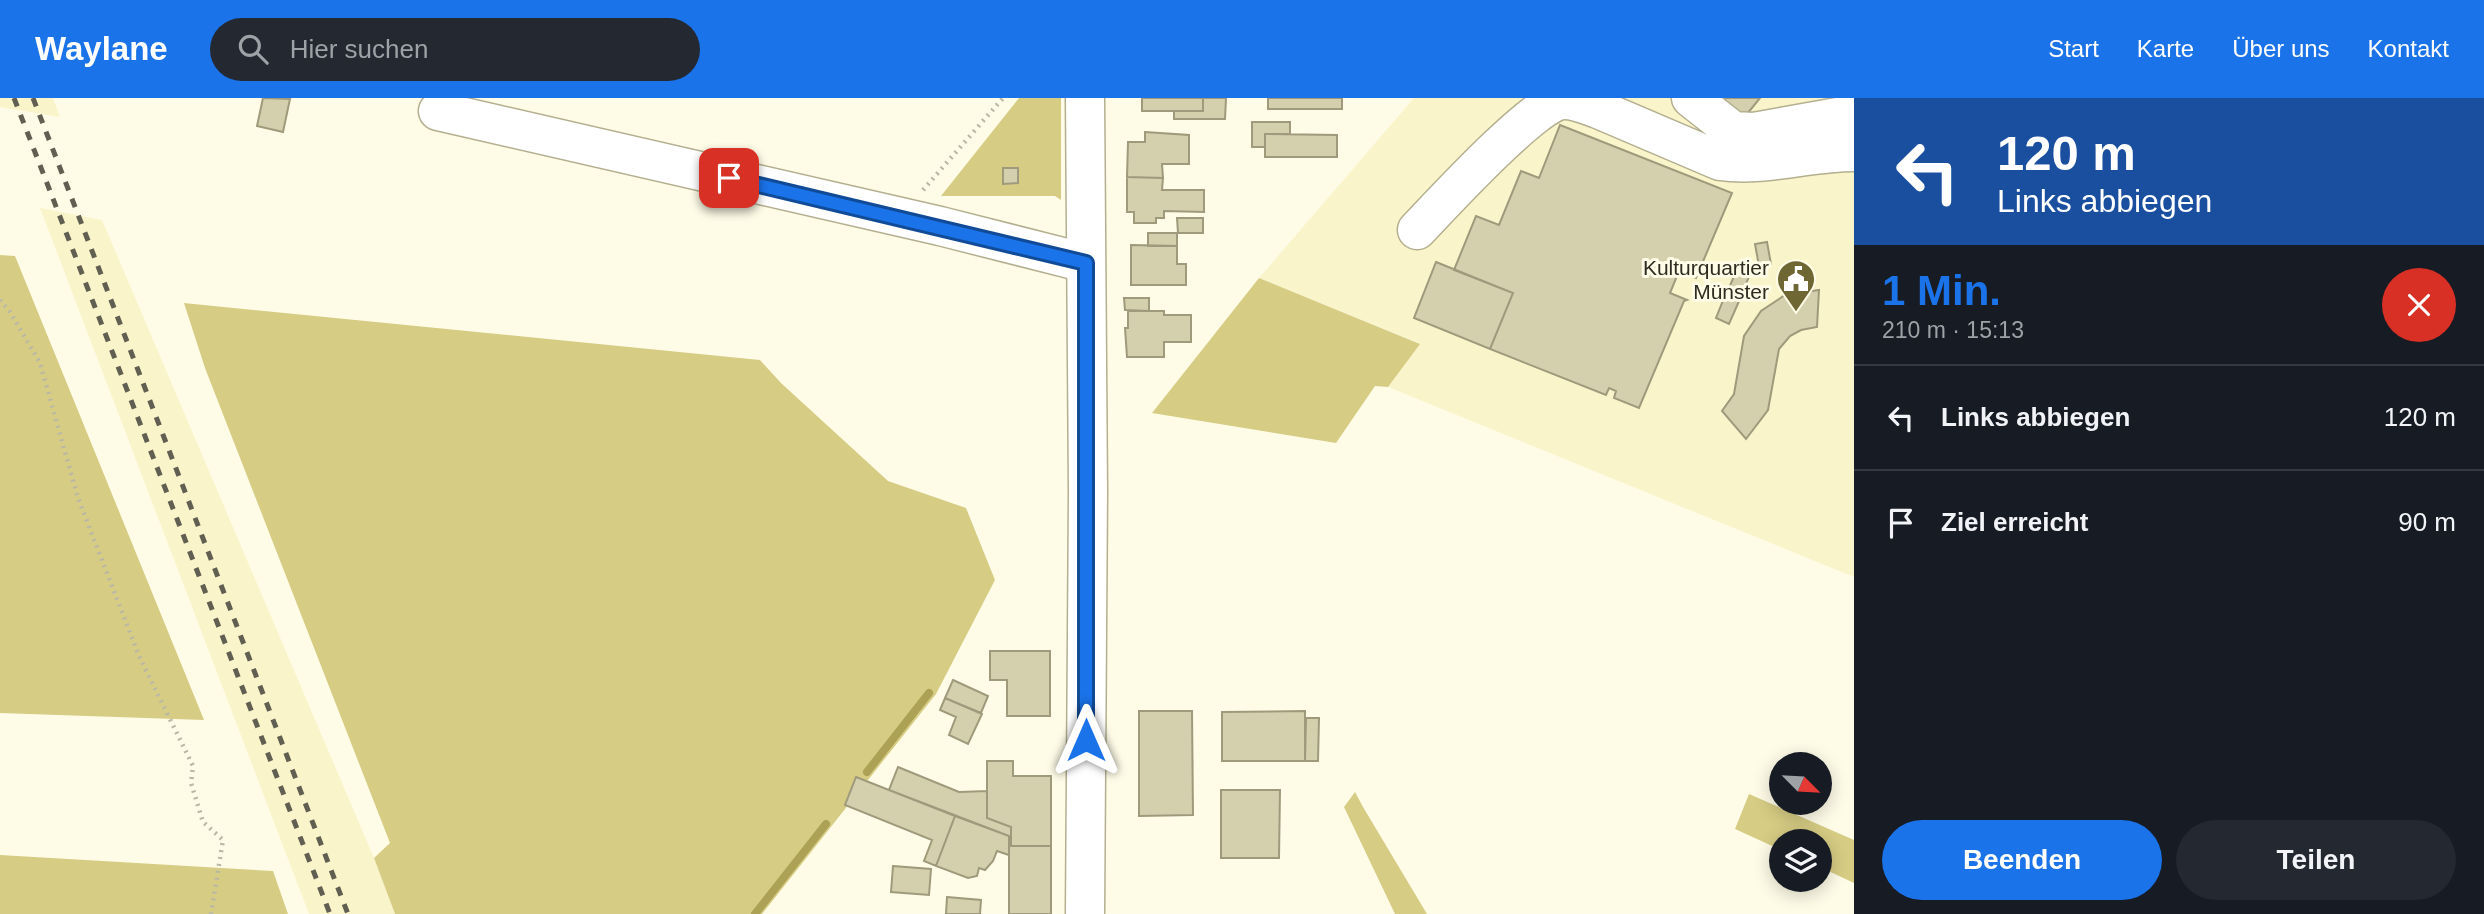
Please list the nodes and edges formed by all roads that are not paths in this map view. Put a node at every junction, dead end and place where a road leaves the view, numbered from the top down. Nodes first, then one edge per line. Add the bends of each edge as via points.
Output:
1 (1085, 98) edge
2 (1691, 98) edge
3 (438, 111) dead end
4 (1854, 114) edge
5 (1854, 152) edge
6 (1417, 230) dead end
7 (1086, 263) junction
8 (1085, 914) edge

1 - 7 street
2 - 4 street via 1733,131 1754,132
3 - 7 street
5 - 6 street via 1739,164 1720,161 1598,109 1560,100 1544,108 1488,156
7 - 8 street

